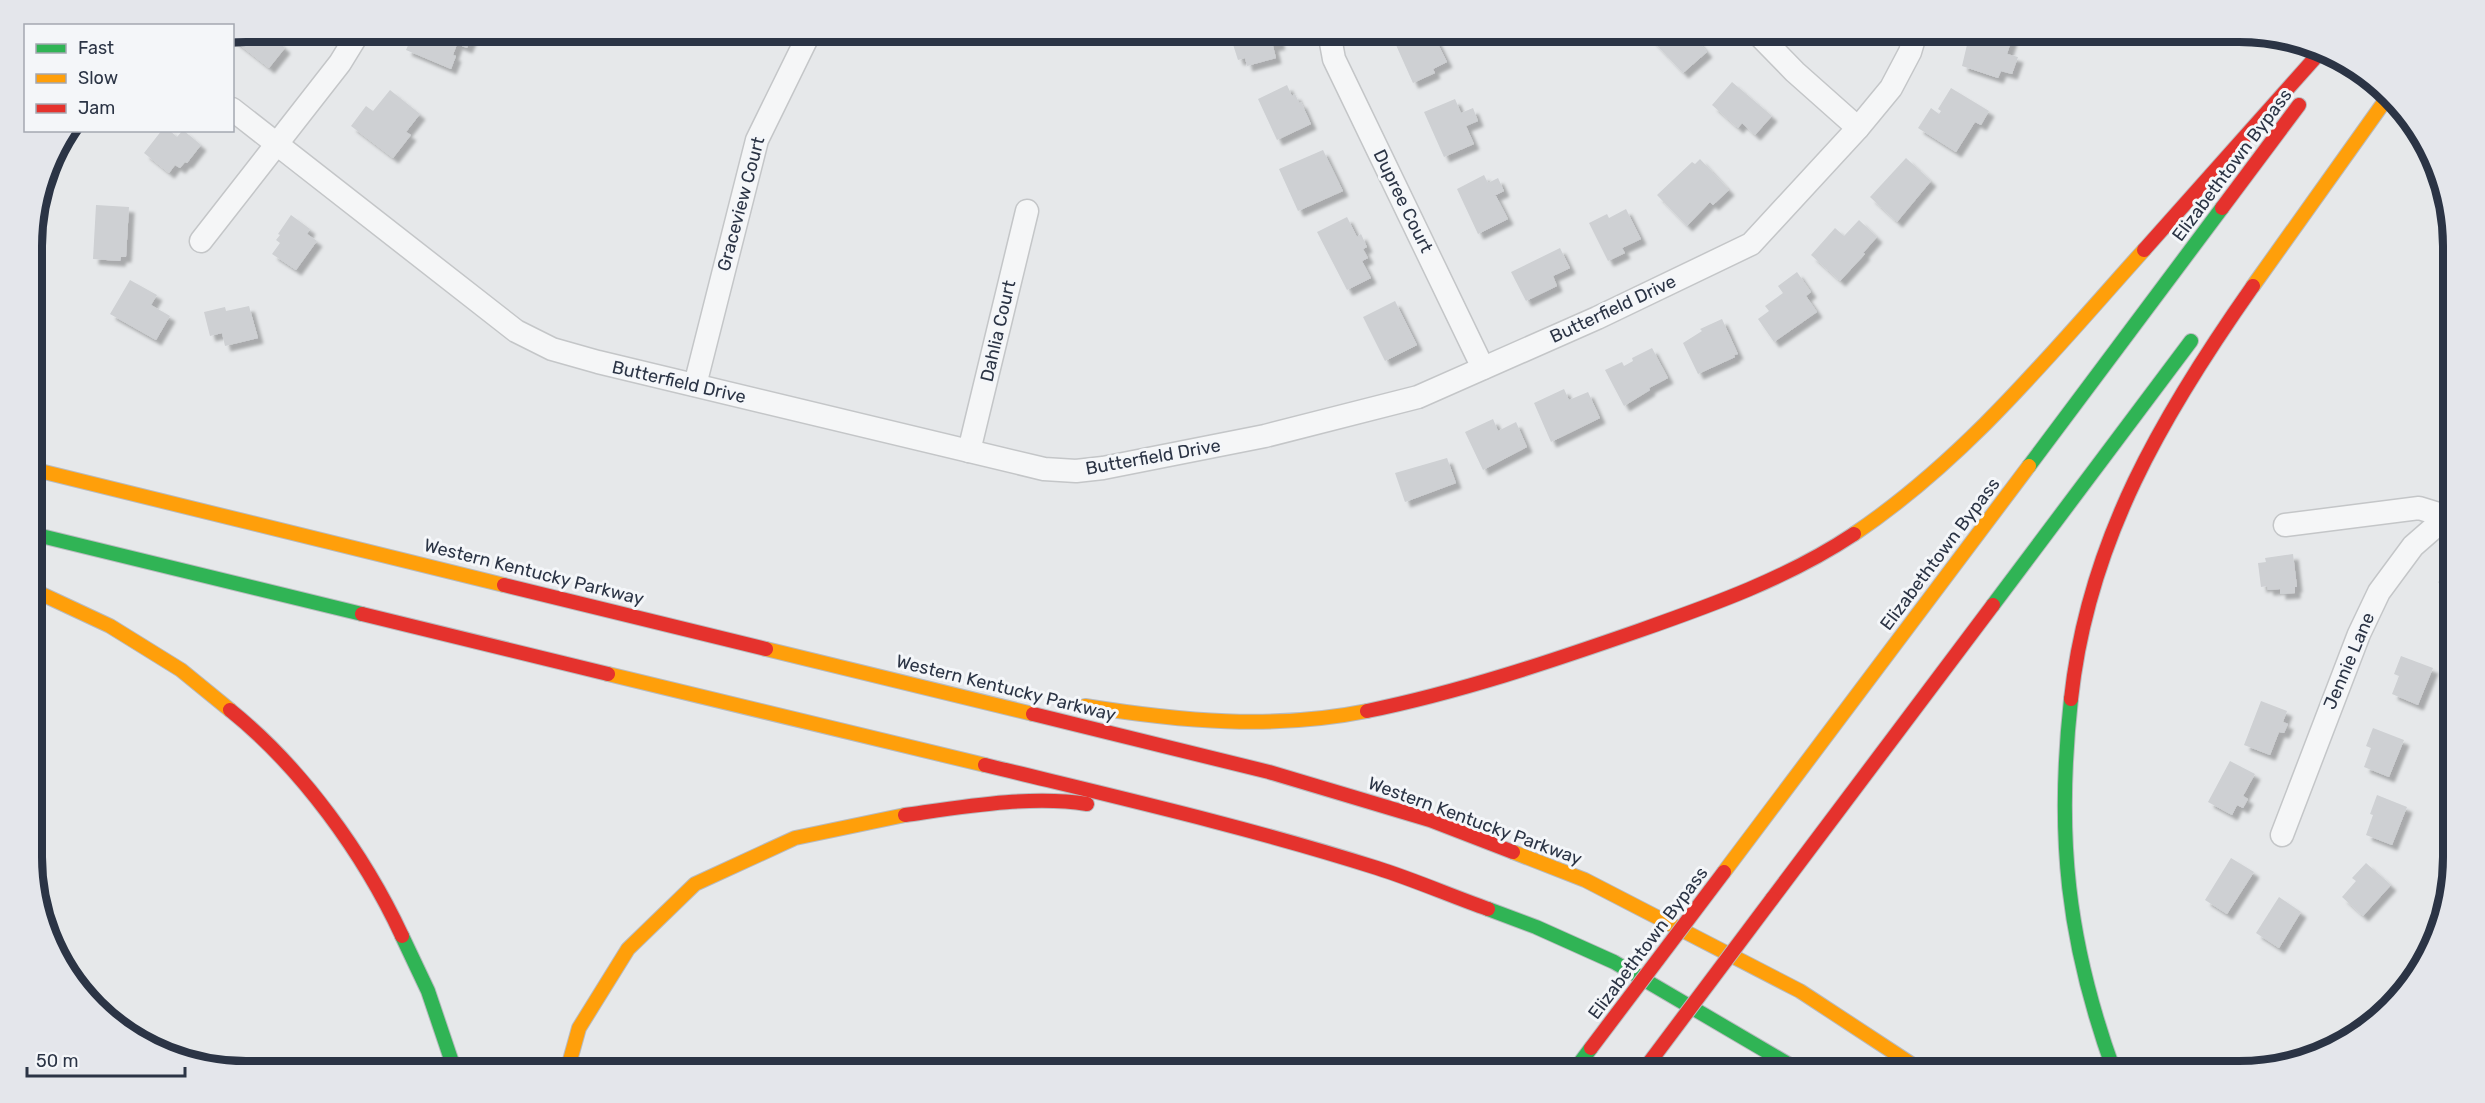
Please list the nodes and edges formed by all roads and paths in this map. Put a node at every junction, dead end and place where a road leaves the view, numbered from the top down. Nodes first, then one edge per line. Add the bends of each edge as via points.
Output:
1 (353, 42) edge
2 (805, 42) edge
3 (1331, 42) edge
4 (1766, 42) edge
5 (1913, 42) edge
6 (2316, 57) edge
7 (2375, 95) edge
8 (2306, 96) dead end
9 (2383, 102) edge
10 (234, 111) edge
11 (1858, 128) junction
12 (276, 143) junction
13 (2300, 196) dead end
14 (1027, 211) dead end
15 (201, 241) dead end
16 (2201, 327) dead end
17 (1484, 368) junction
18 (695, 385) junction
19 (969, 451) junction
20 (42, 471) edge
21 (2443, 512) edge
22 (2443, 519) edge
23 (2285, 525) dead end
24 (42, 536) edge
25 (42, 594) edge
26 (689, 628) junction
27 (968, 683) dead end
28 (1073, 704) dead end
29 (1232, 826) junction
30 (2283, 835) dead end
31 (451, 1061) edge
32 (570, 1061) edge
33 (1581, 1061) edge
34 (1650, 1061) edge
35 (1783, 1061) edge
36 (1907, 1061) edge
37 (2110, 1061) edge

1 - 12 street
2 - 18 street, Graceview Court via 757,140
3 - 17 street, Dupree Court via 1334,59
4 - 11 street
5 - 11 street, Butterfield Drive via 1891,88
6 - 28 highway via 1992,419 1941,468 1886,512 1826,551 1761,584 1694,611 1554,660 1414,702 1342,716 1272,722 1201,720
7 - 13 highway
8 - 33 highway, Elizabethtown Bypass, bridge
9 - 37 highway via 2192,376 2153,441 2121,508 2096,579 2078,651 2068,725 2064,820 2066,872 2077,946 2095,1019
10 - 12 street, Butterfield Drive
11 - 17 street, Butterfield Drive via 1750,244
12 - 15 street
12 - 18 street, Butterfield Drive via 516,331 552,349
14 - 19 street, Dahlia Court
16 - 34 highway, bridge
17 - 19 street, Butterfield Drive via 1419,397 1265,436 1103,468 1044,469
18 - 19 street, Butterfield Drive
20 - 26 highway, Western Kentucky Parkway
21 - 23 street via 2419,508
22 - 30 street, Jennie Lane via 2401,559 2379,592 2359,634
24 - 29 highway
25 - 31 highway via 105,623 167,660 224,703 284,760 323,806 370,874 399,927
26 - 27 highway
26 - 36 highway, Western Kentucky Parkway via 1269,772 1430,820 1585,880 1800,991
29 - 32 highway via 1069,801 980,804 795,838 695,884 628,949 579,1028
29 - 35 highway via 1379,869 1536,927 1614,962

